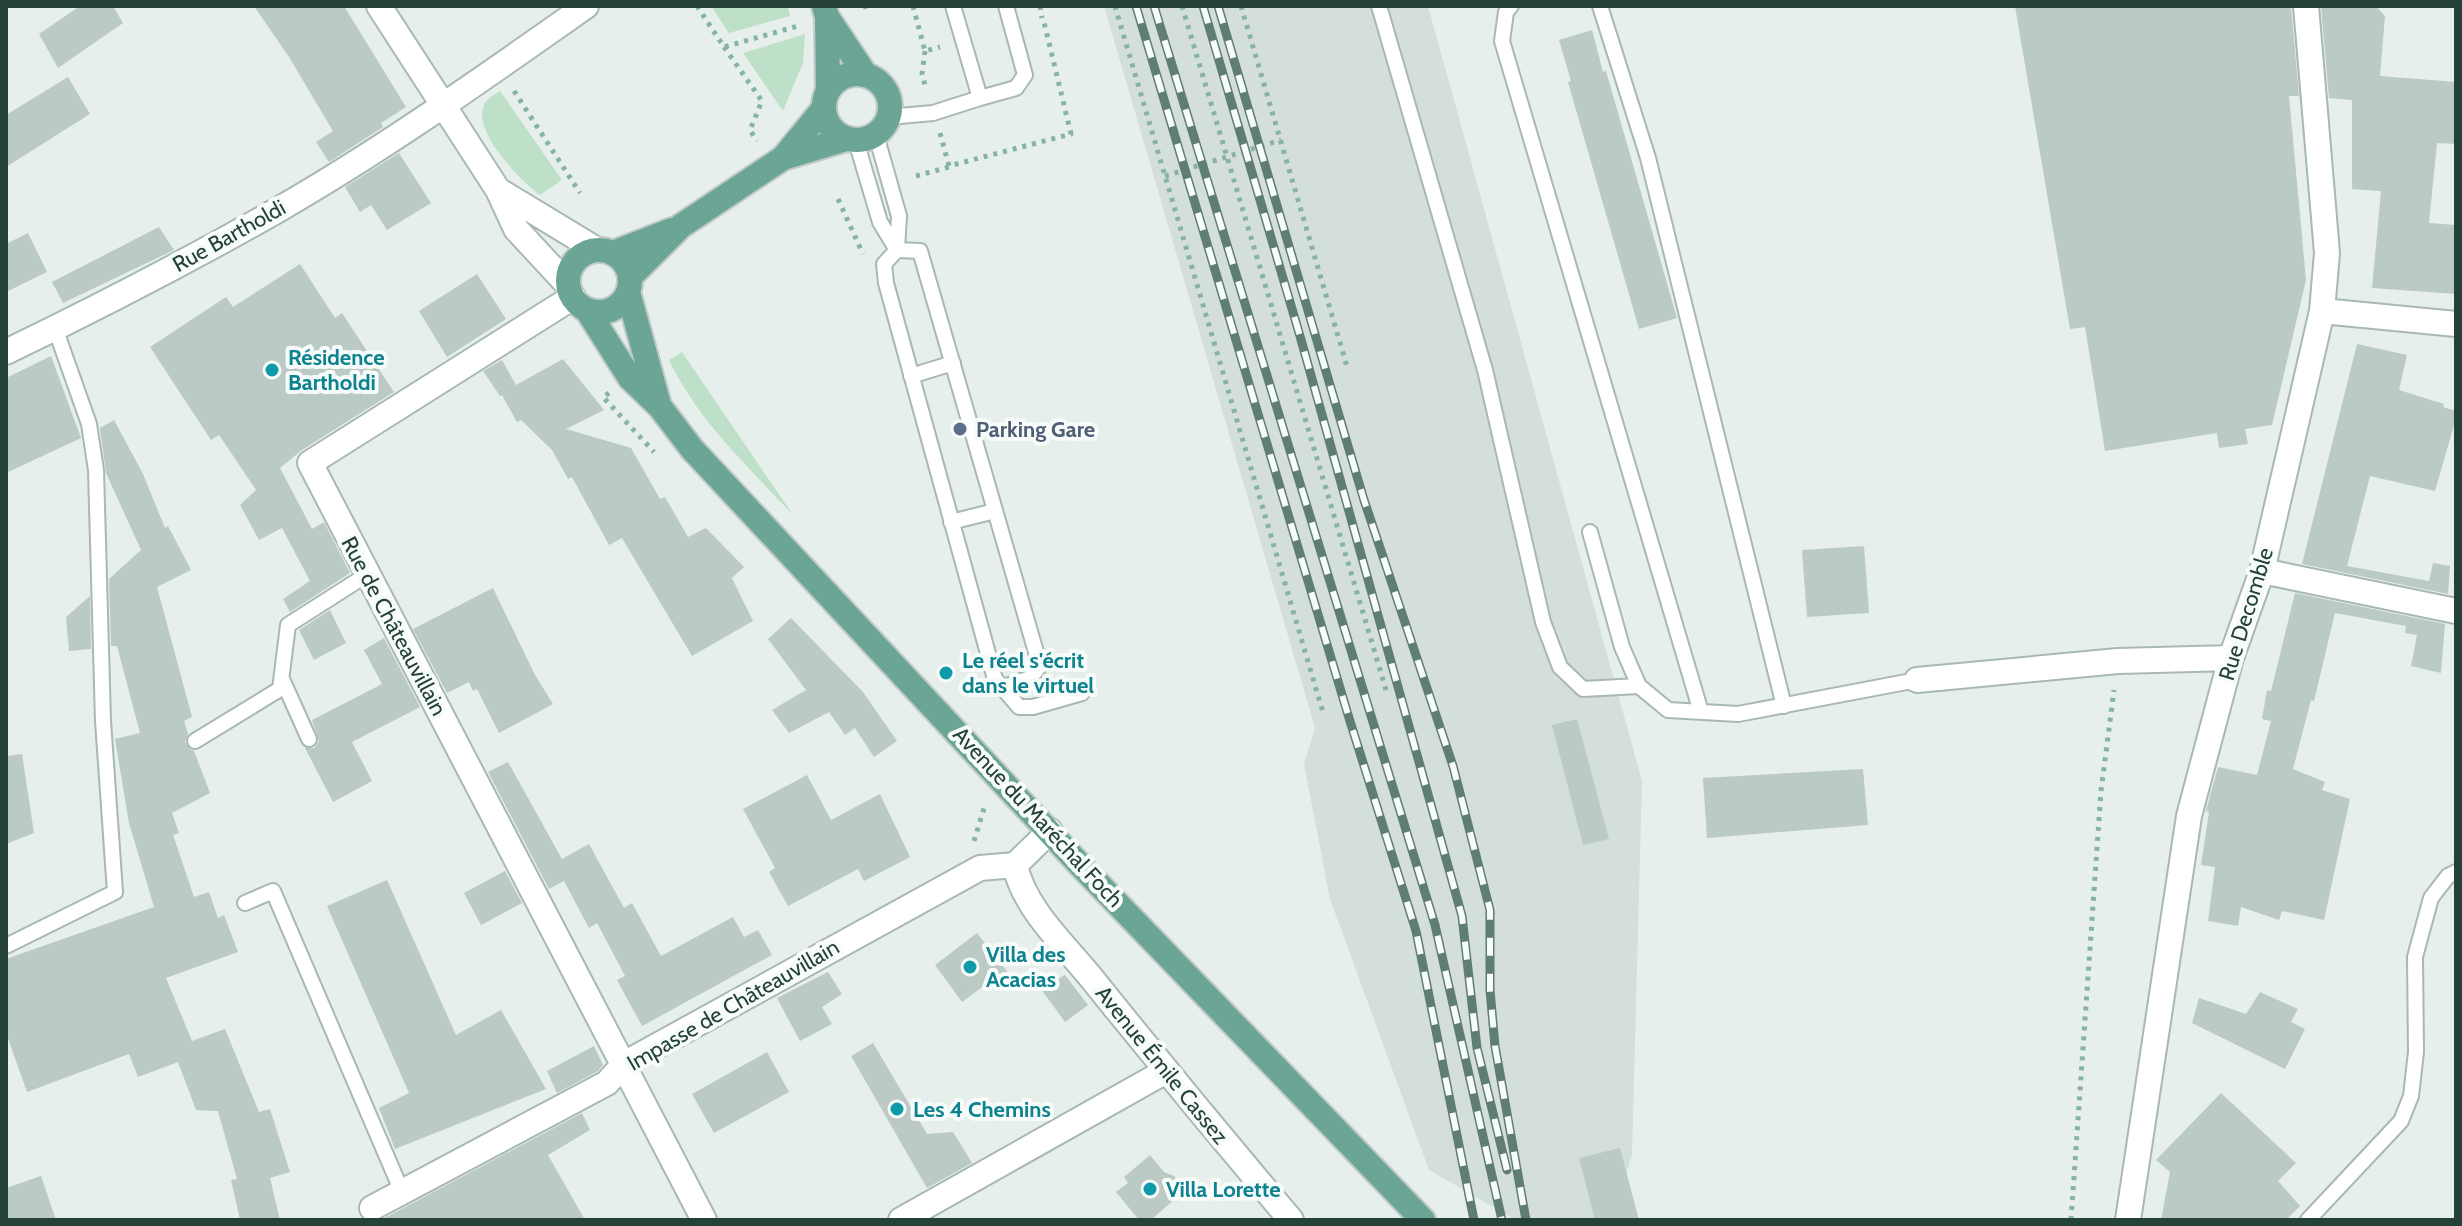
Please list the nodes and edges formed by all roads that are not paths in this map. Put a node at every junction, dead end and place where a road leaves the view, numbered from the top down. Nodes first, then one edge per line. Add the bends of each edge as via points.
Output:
1 (379, 6) edge
2 (586, 6) edge
3 (953, 6) edge
4 (1006, 6) edge
5 (1379, 6) edge
6 (1511, 6) edge
7 (1600, 6) edge
8 (2306, 6) edge
9 (826, 12) edge
10 (865, 74) junction
11 (980, 98) junction
12 (826, 99) junction
13 (445, 105) junction
14 (867, 133) junction
15 (783, 158) junction
16 (498, 190) junction
17 (681, 226) junction
18 (897, 250) junction
19 (605, 251) junction
20 (629, 284) junction
21 (576, 297) junction
22 (2322, 311) junction
23 (2456, 324) edge
24 (55, 328) junction
25 (6, 352) edge
26 (953, 363) junction
27 (911, 376) junction
28 (660, 407) junction
29 (995, 511) junction
30 (951, 522) junction
31 (1590, 532) dead end
32 (2262, 571) junction
33 (368, 574) junction
34 (2456, 611) edge
35 (2231, 658) junction
36 (281, 679) junction
37 (1917, 680) joint
38 (1639, 686) junction
39 (1001, 688) junction
40 (1082, 693) dead end
41 (1784, 706) junction
42 (1701, 712) junction
43 (309, 739) dead end
44 (195, 741) dead end
45 (1050, 831) junction
46 (1015, 865) junction
47 (2456, 872) edge
48 (245, 903) dead end
49 (6, 946) edge
50 (624, 1064) junction
51 (1166, 1071) junction
52 (402, 1192) junction
53 (372, 1208) dead end
54 (704, 1220) edge
55 (901, 1220) edge
56 (1291, 1220) edge
57 (1423, 1220) edge
58 (2128, 1220) edge
59 (2308, 1220) edge

1 - 13 street, Avenue du Maréchal Foch
2 - 13 street, Rue Bartholdi
3 - 11 lane
4 - 11 lane via 1025,75 1016,88
5 - 38 lane via 1485,370 1543,622 1560,667 1583,689
6 - 42 lane via 1502,41
7 - 41 lane via 1648,158
8 - 22 street, Rue Decomble via 2327,253
9 - 10 main road
9 - 12 main road
10 - 12 main road via 844,76
10 - 14 main road via 882,85 891,106
11 - 14 lane
12 - 14 main road via 831,128
12 - 15 main road
13 - 16 street, Avenue du Maréchal Foch
13 - 24 street, Rue Bartholdi via 278,209
14 - 15 main road
14 - 18 lane via 880,222
14 - 18 lane via 899,216
15 - 17 main road
16 - 19 street, Avenue du Maréchal Foch
16 - 21 street, Avenue du Maréchal Foch via 516,229
17 - 19 main road
17 - 20 main road
18 - 26 lane via 920,251
18 - 27 lane via 884,264 886,283
19 - 20 main road via 625,262
19 - 21 main road via 589,251 575,261 568,276
20 - 21 main road via 616,307 597,312
20 - 28 main road, Avenue du Maréchal Foch
21 - 28 main road, Avenue du Maréchal Foch via 630,378
21 - 33 street, Rue de Châteauvillain via 310,463
22 - 23 street
22 - 32 street, Rue Decomble
24 - 25 street, Rue Bartholdi
24 - 49 lane via 89,424 96,470 103,721 115,892
26 - 27 lane
26 - 29 lane
27 - 30 lane
28 - 45 main road, Avenue du Maréchal Foch via 692,449
29 - 30 lane
29 - 39 lane via 1040,666 1030,678
30 - 39 lane
31 - 38 lane via 1622,647
32 - 34 street
32 - 35 street, Rue Decomble
33 - 36 lane via 288,625
33 - 50 street, Rue de Châteauvillain
35 - 37 street via 2118,661
35 - 58 street, Rue Decomble via 2189,816
36 - 43 lane
36 - 44 lane via 280,689
37 - 41 lane
38 - 42 lane via 1668,710
39 - 40 lane via 1019,707
41 - 42 lane via 1738,714
45 - 46 street
45 - 57 main road, Avenue du Maréchal Foch
46 - 50 street, Impasse de Châteauvillain via 980,868
46 - 51 street, Avenue Émile Cassez via 1037,911
47 - 59 lane via 2431,898 2415,957 2416,1052 2411,1096 2401,1121
48 - 52 lane via 273,891
50 - 52 street, Impasse de Châteauvillain via 607,1083
50 - 54 street, Rue de Châteauvillain
51 - 55 street
51 - 56 street, Avenue Émile Cassez
52 - 53 street, Impasse de Châteauvillain

